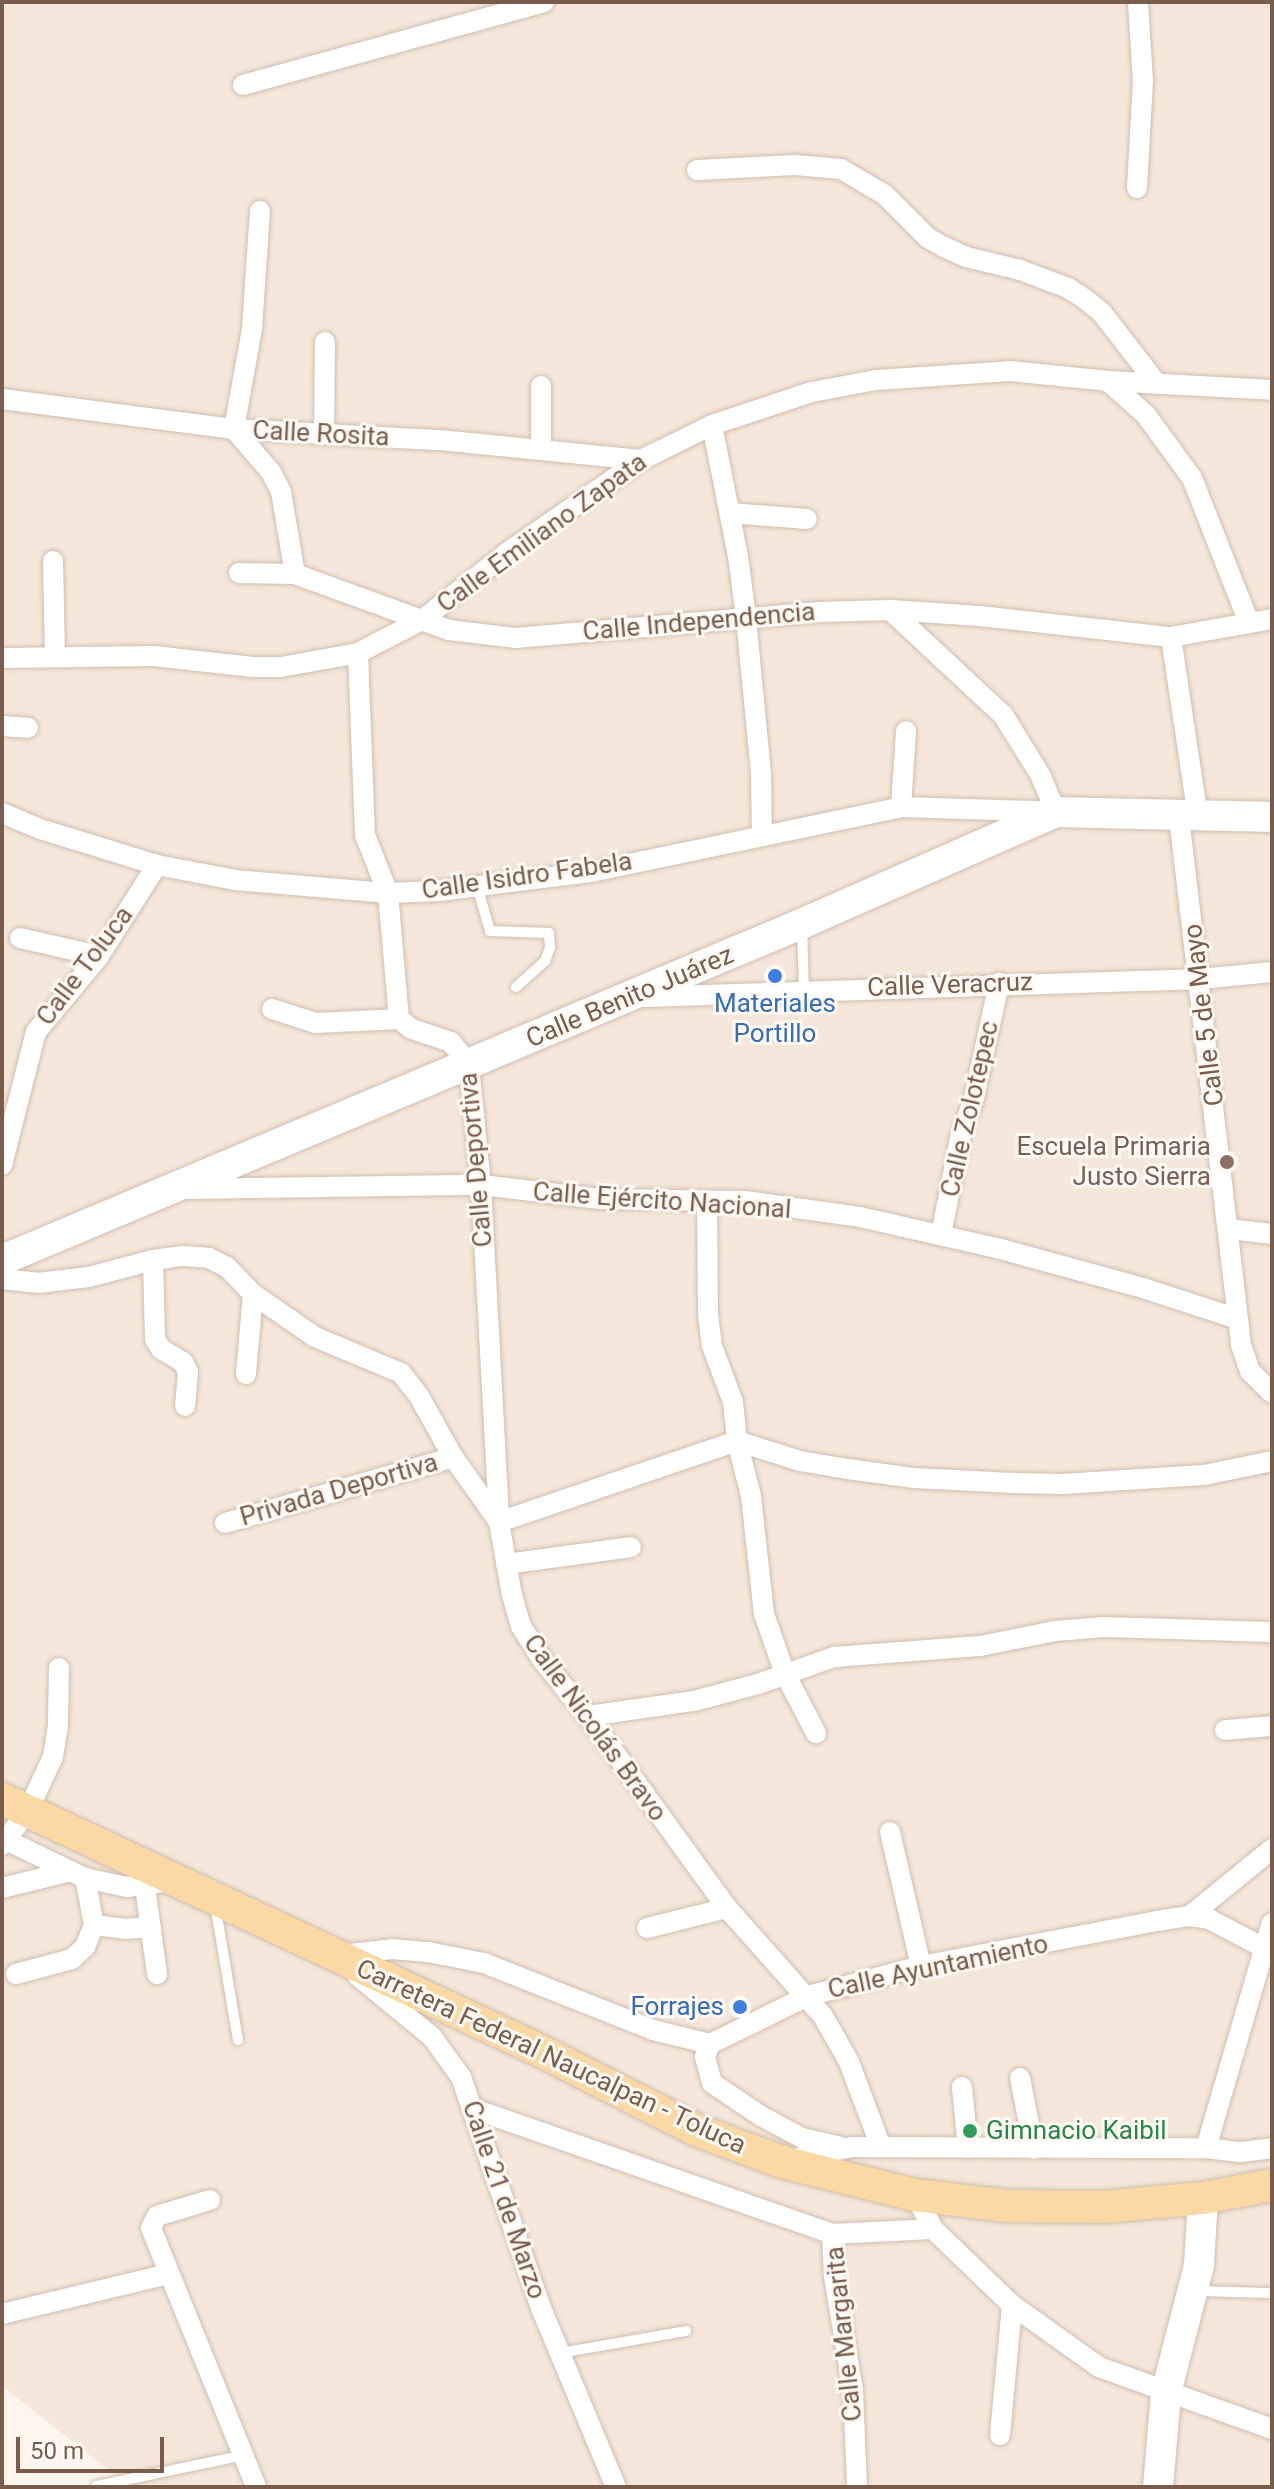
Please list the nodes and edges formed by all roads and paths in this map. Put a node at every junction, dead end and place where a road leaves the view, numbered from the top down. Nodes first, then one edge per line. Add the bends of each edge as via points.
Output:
1 (544, 2) edge
2 (1138, 2) edge
3 (243, 85) dead end
4 (697, 170) dead end
5 (1137, 188) dead end
6 (260, 211) dead end
7 (325, 342) dead end
8 (1108, 381) junction
9 (1157, 384) junction
10 (541, 386) dead end
11 (1272, 390) edge
12 (2, 399) edge
13 (712, 425) junction
14 (234, 429) junction
15 (324, 434) junction
16 (541, 448) junction
17 (641, 460) junction
18 (730, 513) junction
19 (807, 519) dead end
20 (53, 561) dead end
21 (239, 573) dead end
22 (295, 574) junction
23 (890, 610) junction
24 (746, 618) junction
25 (1272, 619) edge
26 (422, 620) junction
27 (1249, 623) junction
28 (1171, 637) junction
29 (358, 653) junction
30 (55, 657) junction
31 (2, 658) edge
32 (2, 726) edge
33 (28, 728) dead end
34 (906, 731) dead end
35 (901, 807) junction
36 (1056, 812) junction
37 (2, 813) edge
38 (1271, 813) edge
39 (1188, 817) junction
40 (762, 835) junction
41 (157, 865) junction
42 (477, 886) junction
43 (388, 893) junction
44 (801, 924) junction
45 (20, 938) dead end
46 (99, 956) junction
47 (1272, 972) edge
48 (1200, 979) junction
49 (999, 983) junction
50 (516, 987) dead end
51 (804, 990) junction
52 (628, 997) junction
53 (272, 1009) dead end
54 (399, 1019) junction
55 (469, 1065) junction
56 (2, 1165) edge
57 (481, 1185) junction
58 (168, 1189) junction
59 (707, 1201) junction
60 (1229, 1229) junction
61 (1272, 1234) edge
62 (941, 1235) junction
63 (2, 1260) edge
64 (153, 1260) junction
65 (2, 1279) edge
66 (253, 1294) junction
67 (1238, 1319) junction
68 (246, 1374) dead end
69 (1272, 1393) edge
70 (185, 1406) dead end
71 (737, 1441) junction
72 (453, 1457) junction
73 (1272, 1461) edge
74 (499, 1522) junction
75 (225, 1523) dead end
76 (631, 1547) dead end
77 (506, 1564) junction
78 (1272, 1632) edge
79 (59, 1668) dead end
80 (785, 1674) junction
81 (588, 1716) junction
82 (1272, 1726) edge
83 (1225, 1730) dead end
84 (816, 1733) dead end
85 (14, 1805) edge
86 (890, 1832) dead end
87 (4, 1841) edge
88 (1272, 1849) edge
89 (78, 1875) junction
90 (157, 1884) junction
91 (2, 1888) edge
92 (215, 1902) junction
93 (727, 1908) junction
94 (1190, 1916) junction
95 (1272, 1923) edge
96 (94, 1925) junction
97 (151, 1927) junction
98 (647, 1928) dead end
99 (1267, 1947) edge
100 (334, 1956) junction
101 (921, 1966) junction
102 (16, 1974) dead end
103 (157, 1974) dead end
104 (808, 1996) junction
105 (238, 2040) dead end
106 (710, 2044) junction
107 (1020, 2078) dead end
108 (962, 2087) dead end
109 (471, 2108) junction
110 (852, 2147) junction
111 (881, 2147) junction
112 (968, 2148) junction
113 (1206, 2148) junction
114 (1272, 2148) edge
115 (1034, 2149) junction
116 (782, 2162) junction
117 (1272, 2185) edge
118 (915, 2195) junction
119 (1203, 2198) junction
120 (210, 2200) dead end
121 (933, 2229) junction
122 (832, 2234) junction
123 (168, 2274) junction
124 (1193, 2291) junction
125 (1272, 2293) edge
126 (1012, 2305) junction
127 (2, 2314) edge
128 (686, 2331) dead end
129 (560, 2353) junction
130 (1166, 2393) junction
131 (1272, 2429) edge
132 (1000, 2435) dead end
133 (244, 2455) junction
134 (96, 2486) edge
135 (612, 2486) edge
136 (256, 2487) edge
137 (857, 2487) edge
138 (1158, 2487) edge

1 - 3 street
2 - 5 street via 1143,82
4 - 9 street via 795,165 841,169 885,195 944,247 1020,270 1085,299
6 - 14 street via 252,329
7 - 15 street
8 - 9 street, Calle Emiliano Zapata
8 - 13 street, Calle Emiliano Zapata via 1010,371 876,380 812,392
8 - 27 street via 1146,415 1192,478
9 - 11 street, Calle Emiliano Zapata
10 - 16 street
12 - 14 street, Calle Rosita
13 - 17 street, Calle Emiliano Zapata
13 - 18 street
14 - 15 street, Calle Rosita
14 - 22 street via 281,492
15 - 16 street, Calle Rosita
16 - 17 street, Calle Rosita
17 - 26 street, Calle Emiliano Zapata via 508,552
18 - 19 street
18 - 24 street
20 - 30 street
21 - 22 street, Calle Independencia
22 - 26 street, Calle Independencia
23 - 24 street, Calle Independencia
23 - 28 street, Calle Independencia
23 - 36 street via 1003,715 1041,776
24 - 26 street, Calle Independencia via 515,638 449,630
24 - 40 street
25 - 27 street, Calle Independencia
26 - 29 street, Calle Emiliano Zapata
27 - 28 street, Calle Independencia
28 - 39 street
29 - 30 street, Calle Emiliano Zapata via 281,667 154,656
29 - 43 street via 365,835
30 - 31 street, Calle Emiliano Zapata
32 - 33 street
34 - 35 street
35 - 36 street, Calle Isidro Fabela
35 - 40 street, Calle Isidro Fabela
36 - 39 main road, Calle Benito Juárez
36 - 44 main road, Calle Benito Juárez
37 - 41 street, Calle Isidro Fabela
38 - 39 main road, Calle Benito Juárez
39 - 48 street, Calle 5 de Mayo
40 - 42 street, Calle Isidro Fabela via 591,872
41 - 43 street, Calle Isidro Fabela via 235,880
41 - 46 street, Calle Toluca
42 - 43 street, Calle Isidro Fabela
42 - 50 lane via 490,931 549,933 549,955
43 - 54 street
44 - 51 lane
44 - 52 main road, Calle Benito Juárez
45 - 46 street
46 - 56 street, Calle Toluca via 36,1032
47 - 48 street, Calle Veracruz
48 - 49 street, Calle Veracruz
48 - 60 street, Calle 5 de Mayo
49 - 51 street, Calle Veracruz
49 - 62 street, Calle Zolotepec
51 - 52 street, Calle Veracruz
52 - 55 main road, Calle Benito Juárez
53 - 54 street via 316,1023
54 - 55 street, Calle Deportiva via 451,1042
55 - 57 street, Calle Deportiva
55 - 58 main road, Calle Benito Juárez
57 - 58 street, Calle Ejército Nacional
57 - 59 street, Calle Ejército Nacional via 600,1199
57 - 74 street, Calle Deportiva
58 - 63 main road, Calle Benito Juárez
59 - 62 street, Calle Ejército Nacional via 860,1217
59 - 71 street via 712,1346 733,1402
60 - 61 street
60 - 67 street, Calle 5 de Mayo
62 - 67 street, Calle Ejército Nacional
64 - 65 street, Calle Nicolás Bravo via 89,1277 38,1283
64 - 66 street, Calle Nicolás Bravo via 209,1258 227,1267
64 - 70 street via 155,1339 188,1372
66 - 68 street
66 - 72 street, Calle Nicolás Bravo via 315,1337 401,1373
67 - 69 street, Calle 5 de Mayo via 1250,1371
71 - 73 street via 848,1469 1013,1483 1204,1475
71 - 74 street
71 - 80 street via 751,1496 764,1614
72 - 74 street, Calle Nicolás Bravo
72 - 75 street, Privada Deportiva
74 - 77 street, Calle Nicolás Bravo
76 - 77 street
77 - 81 street, Calle Nicolás Bravo via 521,1626
78 - 80 street via 1104,1627 1055,1631 980,1646 834,1657
79 - 85 street via 53,1757
80 - 81 street via 694,1701
80 - 84 street
81 - 93 street, Calle Nicolás Bravo
82 - 83 street
85 - 87 street
85 - 90 main road, Carretera Federal Naucalpan - Toluca
86 - 101 street
87 - 89 street
88 - 94 street
89 - 90 street via 127,1887
89 - 91 street
89 - 96 street
90 - 92 main road, Carretera Federal Naucalpan - Toluca
90 - 97 street
92 - 100 main road, Carretera Federal Naucalpan - Toluca
92 - 105 lane
93 - 98 street
93 - 104 street, Calle Nicolás Bravo
94 - 99 street, Calle Ayuntamiento via 1209,1919
94 - 101 street, Calle Ayuntamiento
95 - 99 street
96 - 97 street
96 - 102 street via 85,1947 72,1959
97 - 103 street
99 - 113 street
100 - 106 street via 392,1949 484,1963 653,2030
100 - 109 street, Calle 21 de Marzo via 432,2037 461,2077
100 - 116 main road, Carretera Federal Naucalpan - Toluca via 541,2051 694,2129
101 - 104 street, Calle Ayuntamiento
104 - 106 street, Calle Ayuntamiento
104 - 111 street, Calle Nicolás Bravo via 849,2062
106 - 110 street via 706,2072 733,2099 802,2138
107 - 115 street
108 - 112 street
109 - 122 street
109 - 129 street, Calle 21 de Marzo
110 - 111 street
110 - 116 street
111 - 112 street
112 - 115 street
113 - 114 street
113 - 115 street
116 - 118 main road, Carretera Federal Naucalpan - Toluca
117 - 119 main road, Carretera Federal Naucalpan - Toluca
118 - 119 main road, Carretera Federal Naucalpan - Toluca via 1007,2206 1104,2207
118 - 121 street
119 - 124 main road
120 - 123 street via 152,2221
121 - 122 street, Calle Margarita
121 - 126 street
122 - 137 street, Calle Margarita via 853,2391
123 - 127 street
123 - 133 street
124 - 125 lane
124 - 130 main road
126 - 130 street via 1099,2367
126 - 132 street
128 - 129 lane
129 - 135 street, Calle 21 de Marzo
130 - 131 street
130 - 138 main road
133 - 134 lane
133 - 136 street

